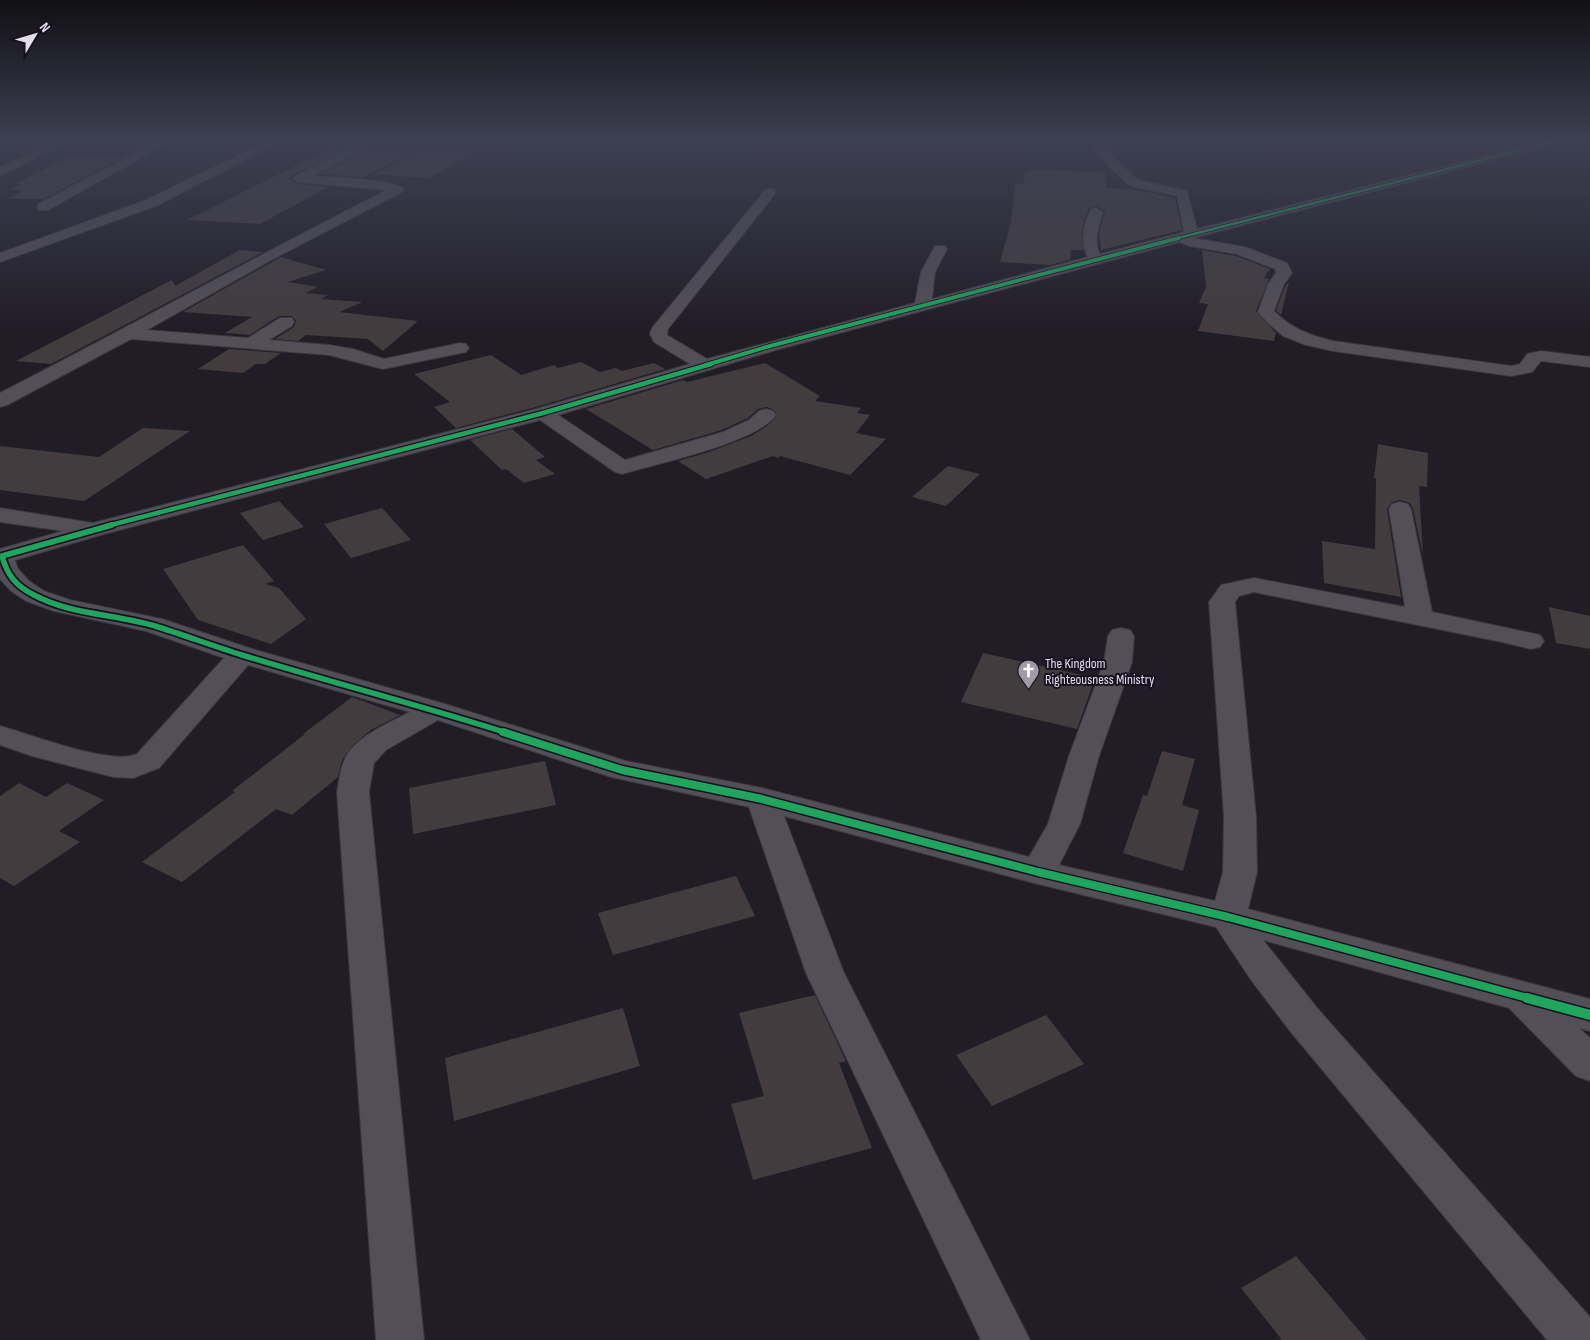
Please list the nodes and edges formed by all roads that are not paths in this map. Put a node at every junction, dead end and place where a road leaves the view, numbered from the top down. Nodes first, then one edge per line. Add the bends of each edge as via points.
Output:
1 (49, 204) edge
2 (149, 204) edge
3 (370, 204) edge
4 (761, 204) edge
5 (1184, 204) edge
6 (1311, 204) edge
7 (43, 207) dead end
8 (1096, 212) dead end
9 (1187, 235) junction
10 (940, 250) dead end
11 (0, 258) edge
12 (1097, 259) junction
13 (923, 305) junction
14 (286, 322) dead end
15 (128, 334) junction
16 (253, 343) junction
17 (460, 348) dead end
18 (1590, 362) edge
19 (706, 366) junction
20 (0, 401) edge
21 (543, 413) junction
22 (766, 415) dead end
23 (1400, 509) dead end
24 (0, 515) edge
25 (96, 529) junction
26 (1, 556) edge
27 (1420, 617) junction
28 (1121, 636) dead end
29 (1531, 641) dead end
30 (242, 654) junction
31 (435, 710) junction
32 (0, 734) edge
33 (762, 799) junction
34 (1038, 872) junction
35 (1228, 917) junction
36 (1521, 996) junction
37 (1590, 1015) edge
38 (1590, 1064) edge
39 (400, 1340) edge
40 (1006, 1340) edge
41 (1578, 1340) edge

1 - 7 street
2 - 11 street
3 - 15 street
4 - 19 street via 660,328 660,338
5 - 9 street
6 - 9 street
8 - 12 street via 1089,244
9 - 12 street
9 - 18 street via 1189,242 1240,250 1282,266 1284,273 1276,284 1266,312 1288,334 1306,340 1511,371 1526,368 1533,358 1542,356
10 - 13 street via 928,272
12 - 13 street via 1013,284
13 - 19 street
14 - 16 street
15 - 16 street
15 - 20 street
16 - 17 street via 338,351 383,364
19 - 21 street
21 - 22 street via 622,468 730,436 756,424
21 - 25 street
23 - 27 street
24 - 25 street
25 - 26 street
26 - 30 street via 6,571 35,596 63,606 153,625
27 - 29 street
27 - 35 street via 1254,585 1230,590 1222,602 1240,817 1240,872
28 - 34 street via 1118,662 1084,756 1064,824
30 - 31 street
30 - 32 street via 148,760 133,768 113,768
31 - 33 street via 622,770
31 - 39 street via 375,743 359,760 353,792
33 - 34 street
33 - 40 street via 825,973
34 - 35 street
35 - 36 street
35 - 41 street via 1304,1020
36 - 37 street
36 - 38 street

